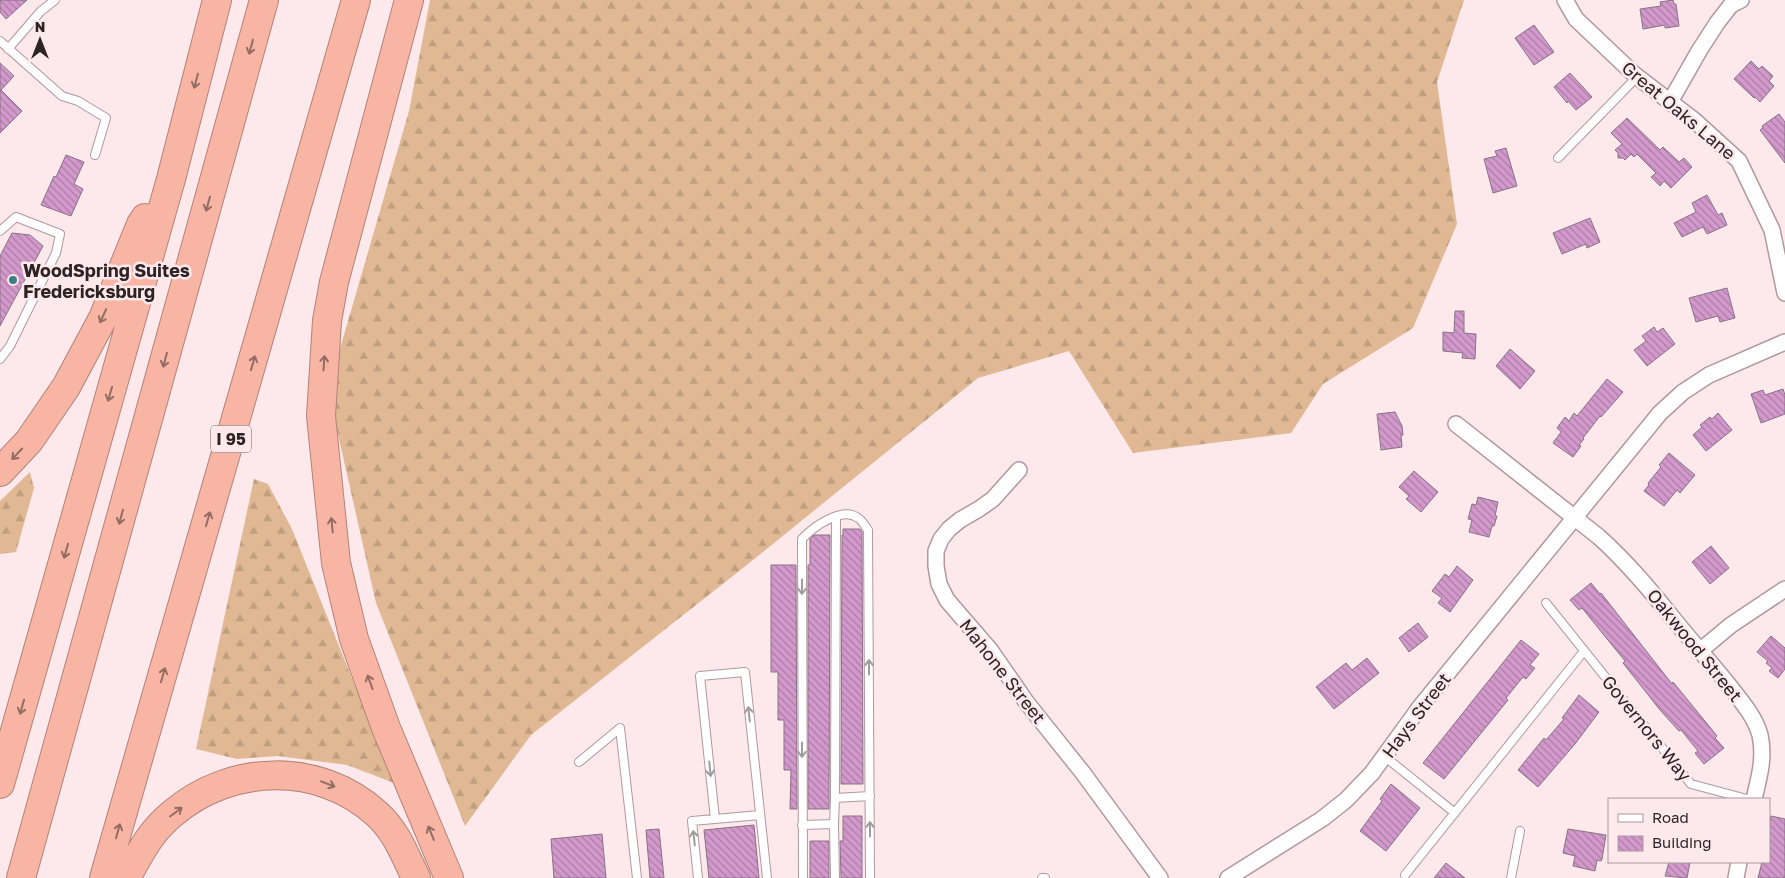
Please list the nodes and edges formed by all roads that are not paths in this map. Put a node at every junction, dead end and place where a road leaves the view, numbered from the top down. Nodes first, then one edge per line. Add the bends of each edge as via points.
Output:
1 (55, 0) edge
2 (217, 0) edge
3 (264, 0) edge
4 (356, 0) edge
5 (409, 0) edge
6 (1565, 0) edge
7 (1741, 0) edge
8 (0, 41) edge
9 (8, 49) junction
10 (1637, 76) junction
11 (1670, 102) junction
12 (95, 155) dead end
13 (1558, 158) dead end
14 (171, 179) junction
15 (0, 231) edge
16 (1785, 293) edge
17 (1785, 342) edge
18 (0, 359) edge
19 (1456, 424) dead end
20 (1019, 470) dead end
21 (0, 472) edge
22 (836, 517) junction
23 (1574, 518) junction
24 (1785, 589) edge
25 (1546, 603) dead end
26 (1700, 650) junction
27 (1584, 651) junction
28 (1384, 756) junction
29 (579, 762) dead end
30 (0, 784) edge
31 (870, 796) junction
32 (835, 798) junction
33 (1743, 798) edge
34 (1754, 798) edge
35 (1455, 813) junction
36 (760, 815) junction
37 (715, 819) junction
38 (834, 824) junction
39 (802, 825) junction
40 (1520, 831) dead end
41 (1739, 863) edge
42 (1405, 875) dead end
43 (20, 878) edge
44 (104, 878) edge
45 (126, 878) edge
46 (416, 878) edge
47 (449, 878) edge
48 (637, 878) edge
49 (698, 878) edge
50 (767, 878) edge
51 (802, 878) edge
52 (835, 878) edge
53 (870, 878) edge
54 (1042, 878) edge
55 (1046, 878) edge
56 (1160, 878) edge
57 (1228, 878) edge
58 (1511, 878) edge
59 (1736, 878) edge

1 - 9 lane
2 -> 14 highway
3 -> 43 highway
44 -> 4 highway, I 95
47 -> 5 highway via 386,728 354,639 336,564 321,416 327,320 334,282
6 - 10 street, Great Oaks Lane via 1576,18
7 - 11 street via 1731,5 1717,23
8 - 9 lane
9 - 12 lane via 62,96 78,101 106,118
10 - 11 street, Great Oaks Lane
10 - 13 lane
11 - 16 street, Great Oaks Lane via 1739,161 1772,230
14 -> 21 highway via 141,224 103,318 66,386 29,441
14 -> 30 highway
15 - 18 lane via 16,217 60,234 56,253 10,346
17 - 23 street, Hays Street via 1709,375 1683,392 1660,413
19 - 23 street, Oakwood Street
20 - 56 street, Mahone Street via 993,499 949,528 941,539 936,551 939,584 947,600 991,651
31 -> 22 lane via 868,530 857,517 843,514
22 - 32 lane
22 -> 39 lane via 813,527 802,539
23 - 26 street, Oakwood Street via 1616,552
23 - 28 street, Hays Street
24 - 26 street
25 - 27 lane, Governors Way
26 - 34 street, Oakwood Street via 1754,718 1760,734 1762,766
27 - 33 lane, Governors Way via 1691,784
27 - 35 lane
28 - 35 lane
28 - 57 street, Hays Street via 1346,800
29 - 48 lane via 620,728
31 - 32 lane
53 -> 31 lane
32 - 38 lane
35 - 42 lane
36 - 37 lane
36 -> 37 lane via 744,672 700,676
36 - 50 lane
49 -> 37 lane via 692,820
38 - 39 lane
38 - 52 lane
39 - 51 lane
40 - 58 lane
41 - 59 street
45 -> 46 highway via 146,841 172,814 207,790 249,777 277,775 317,780 359,800 377,814 396,837
54 - 55 lane

